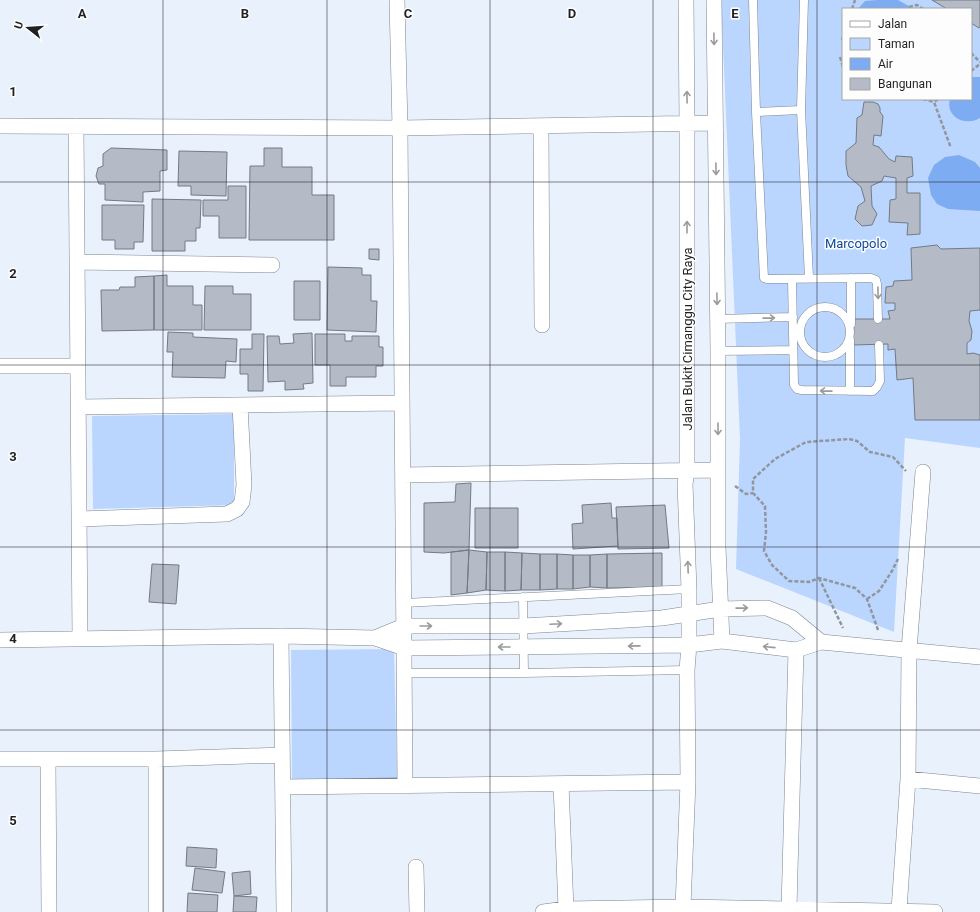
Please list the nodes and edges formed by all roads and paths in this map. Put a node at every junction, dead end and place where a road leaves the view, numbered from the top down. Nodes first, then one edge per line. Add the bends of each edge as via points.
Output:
1 (397, 0) edge
2 (686, 0) edge
3 (714, 0) edge
4 (753, 0) edge
5 (804, 0) edge
6 (909, 7) dead end
7 (921, 8) edge
8 (972, 55) edge
9 (840, 57) dead end
10 (980, 63) edge
11 (842, 64) edge
12 (972, 71) edge
13 (927, 100) edge
14 (937, 100) edge
15 (934, 102) junction
16 (801, 110) junction
17 (756, 112) junction
18 (715, 123) junction
19 (687, 124) junction
20 (0, 126) edge
21 (76, 126) junction
22 (541, 127) junction
23 (400, 128) junction
24 (951, 148) dead end
25 (77, 262) junction
26 (272, 265) dead end
27 (809, 278) junction
28 (851, 278) junction
29 (792, 279) junction
30 (793, 317) junction
31 (718, 319) junction
32 (878, 319) dead end
33 (542, 325) dead end
34 (796, 333) junction
35 (850, 333) junction
36 (879, 345) dead end
37 (793, 350) junction
38 (718, 351) junction
39 (0, 366) edge
40 (78, 366) junction
41 (850, 391) junction
42 (402, 403) junction
43 (240, 405) junction
44 (78, 407) junction
45 (718, 470) junction
46 (687, 471) junction
47 (923, 472) dead end
48 (403, 475) junction
49 (906, 475) dead end
50 (79, 519) junction
51 (901, 552) dead end
52 (819, 578) junction
53 (689, 589) junction
54 (523, 597) junction
55 (867, 599) junction
56 (404, 603) junction
57 (720, 609) junction
58 (689, 614) junction
59 (404, 626) junction
60 (523, 626) junction
61 (281, 636) junction
62 (375, 638) junction
63 (80, 639) junction
64 (0, 640) edge
65 (722, 641) junction
66 (821, 642) junction
67 (689, 645) junction
68 (851, 645) junction
69 (523, 647) junction
70 (873, 647) junction
71 (404, 648) junction
72 (796, 650) junction
73 (909, 650) junction
74 (980, 657) edge
75 (687, 670) junction
76 (404, 673) junction
77 (524, 673) junction
78 (282, 755) junction
79 (156, 759) junction
80 (0, 760) edge
81 (48, 760) junction
82 (908, 779) junction
83 (688, 782) junction
84 (561, 784) junction
85 (406, 786) junction
86 (980, 786) edge
87 (283, 787) junction
88 (416, 867) dead end
89 (683, 907) junction
90 (566, 909) junction
91 (789, 909) junction
92 (899, 910) junction
93 (49, 912) edge
94 (156, 912) edge
95 (284, 912) edge
96 (417, 912) edge
97 (543, 912) edge
98 (935, 912) edge

1 - 23 street
19 -> 2 street, Jalan Bukit Cimanggu City Raya
3 -> 18 street
4 - 17 lane
5 - 16 lane
6 - 7 path via 917,5
8 - 10 path
9 - 11 path
10 - 12 path
13 - 15 path
14 - 15 path
15 - 24 path
16 - 17 lane
16 - 27 lane
17 - 29 lane via 762,275 766,279
18 - 19 street
18 -> 31 street
19 - 22 street
46 -> 19 street, Jalan Bukit Cimanggu City Raya
20 - 21 street
21 - 23 street
21 - 25 street
22 - 23 street
22 - 33 street
23 - 42 street
25 - 26 street
25 - 40 street
27 - 28 lane
27 - 29 lane
28 -> 32 lane via 876,280
28 - 35 lane
29 - 30 lane
31 -> 30 lane
30 - 34 lane
31 - 38 street
34 - 35 lane via 804,348 817,357 824,358 845,348
34 - 35 lane via 809,312 824,308 840,312 846,317
34 - 37 lane
35 - 41 lane
36 - 41 lane via 878,387 873,391
37 - 38 lane
41 -> 37 lane via 797,389 794,385
38 -> 45 street
39 - 40 street
40 - 44 street
42 - 43 street
42 - 48 street
43 - 44 street
43 - 50 street via 244,485 242,502 237,509 227,514
44 - 50 street
45 - 46 street
45 - 57 street
46 - 48 street
53 -> 46 street, Jalan Bukit Cimanggu City Raya via 685,484
47 - 73 street
48 - 56 street
49 - 52 path via 906,471 893,457 870,452 857,441 849,439 806,442 775,460 753,479 753,493 765,506 764,551 772,565 789,581 809,582
50 - 63 street
51 - 55 path via 878,591
52 - 55 path via 855,588
52 - 68 path
53 - 54 lane
53 - 58 street, Jalan Bukit Cimanggu City Raya
54 - 56 lane
54 - 60 lane
55 - 70 path via 879,633
56 - 59 street
57 - 58 street
57 - 65 street
57 -> 66 street via 767,608 792,618
60 -> 58 street via 662,618
58 - 67 street, Jalan Bukit Cimanggu City Raya
59 -> 60 street
59 - 62 street
59 - 71 street
60 - 69 lane
61 - 62 street
61 - 63 street
61 - 78 street
62 - 71 street
63 - 64 street
65 - 67 street
72 -> 65 street
66 - 68 street
66 - 72 street
67 -> 69 street
67 - 75 street, Jalan Bukit Cimanggu City Raya
68 - 70 street
69 -> 71 street
69 - 77 lane
70 - 73 street
71 - 76 street
72 - 91 street
73 - 74 street
73 - 82 street
75 - 77 lane
75 - 83 street, Jalan Bukit Cimanggu City Raya
76 - 77 lane
76 - 85 street
78 - 79 street
78 - 87 street
79 - 81 street
79 - 94 street
80 - 81 street
81 - 93 street
82 - 86 street
82 - 92 street
83 - 84 street
83 - 89 street, Jalan Bukit Cimanggu City Raya
84 - 85 street
84 - 90 street
85 - 87 street
87 - 95 street
88 - 96 street
89 - 90 street
89 - 91 street
90 - 97 street
91 - 92 street
92 - 98 street

